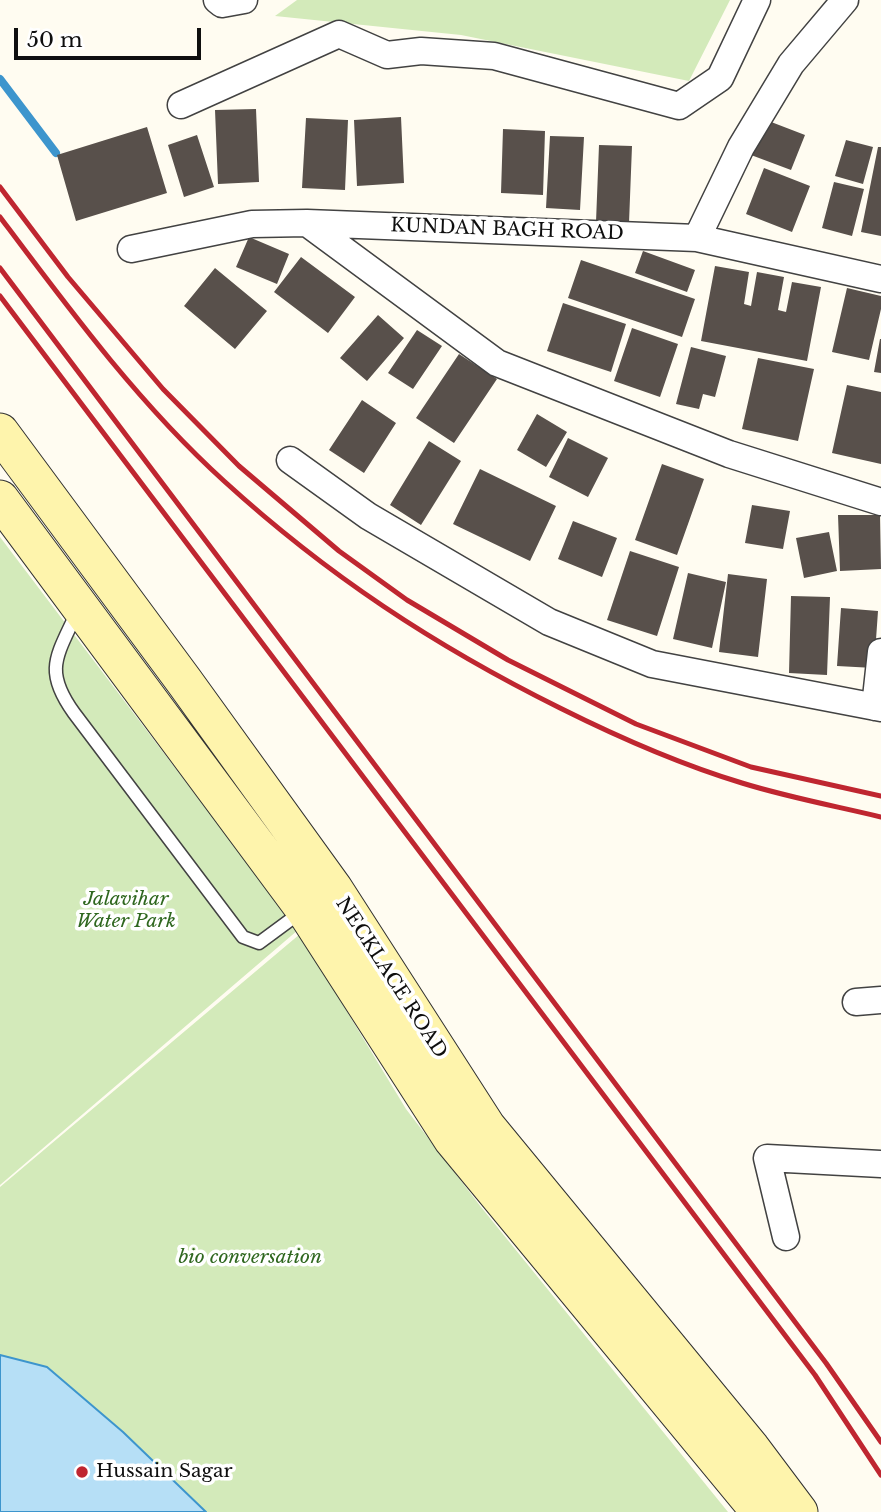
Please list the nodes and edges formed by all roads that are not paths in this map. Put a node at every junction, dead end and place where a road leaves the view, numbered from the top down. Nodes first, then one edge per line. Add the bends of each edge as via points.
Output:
1 (217, 0) edge
2 (244, 0) edge
3 (757, 0) edge
4 (845, 0) edge
5 (181, 105) dead end
6 (307, 223) junction
7 (698, 238) junction
8 (131, 248) dead end
9 (881, 279) edge
10 (0, 432) edge
11 (290, 460) dead end
12 (11, 469) edge
13 (0, 499) edge
14 (881, 502) edge
15 (78, 536) junction
16 (47, 560) junction
17 (80, 606) junction
18 (881, 652) edge
19 (878, 708) edge
20 (304, 909) junction
21 (881, 1164) edge
22 (786, 1237) dead end
23 (760, 1512) edge
24 (799, 1512) edge

1 - 2 street via 222,4
3 - 5 street via 720,78 678,106 494,56 421,51 387,55 339,34
4 - 7 street via 791,64 741,147
6 - 7 street, KUNDAN BAGH ROAD
6 - 8 street, KUNDAN BAGH ROAD via 252,224
6 - 14 street via 497,363 729,454
7 - 9 street, KUNDAN BAGH ROAD
10 - 12 main road, NECKLACE ROAD
11 - 19 street via 368,516 549,622 652,664
12 - 15 main road, NECKLACE ROAD
13 - 16 main road, NECKLACE ROAD
15 - 16 main road
15 - 24 main road, NECKLACE ROAD via 334,889 487,1127
16 - 17 main road, NECKLACE ROAD
17 - 20 main road, NECKLACE ROAD
17 - 20 lane via 54,667 60,693 74,713 243,937 259,943
18 - 19 street
20 - 23 main road, NECKLACE ROAD via 452,1139
21 - 22 street via 767,1158

